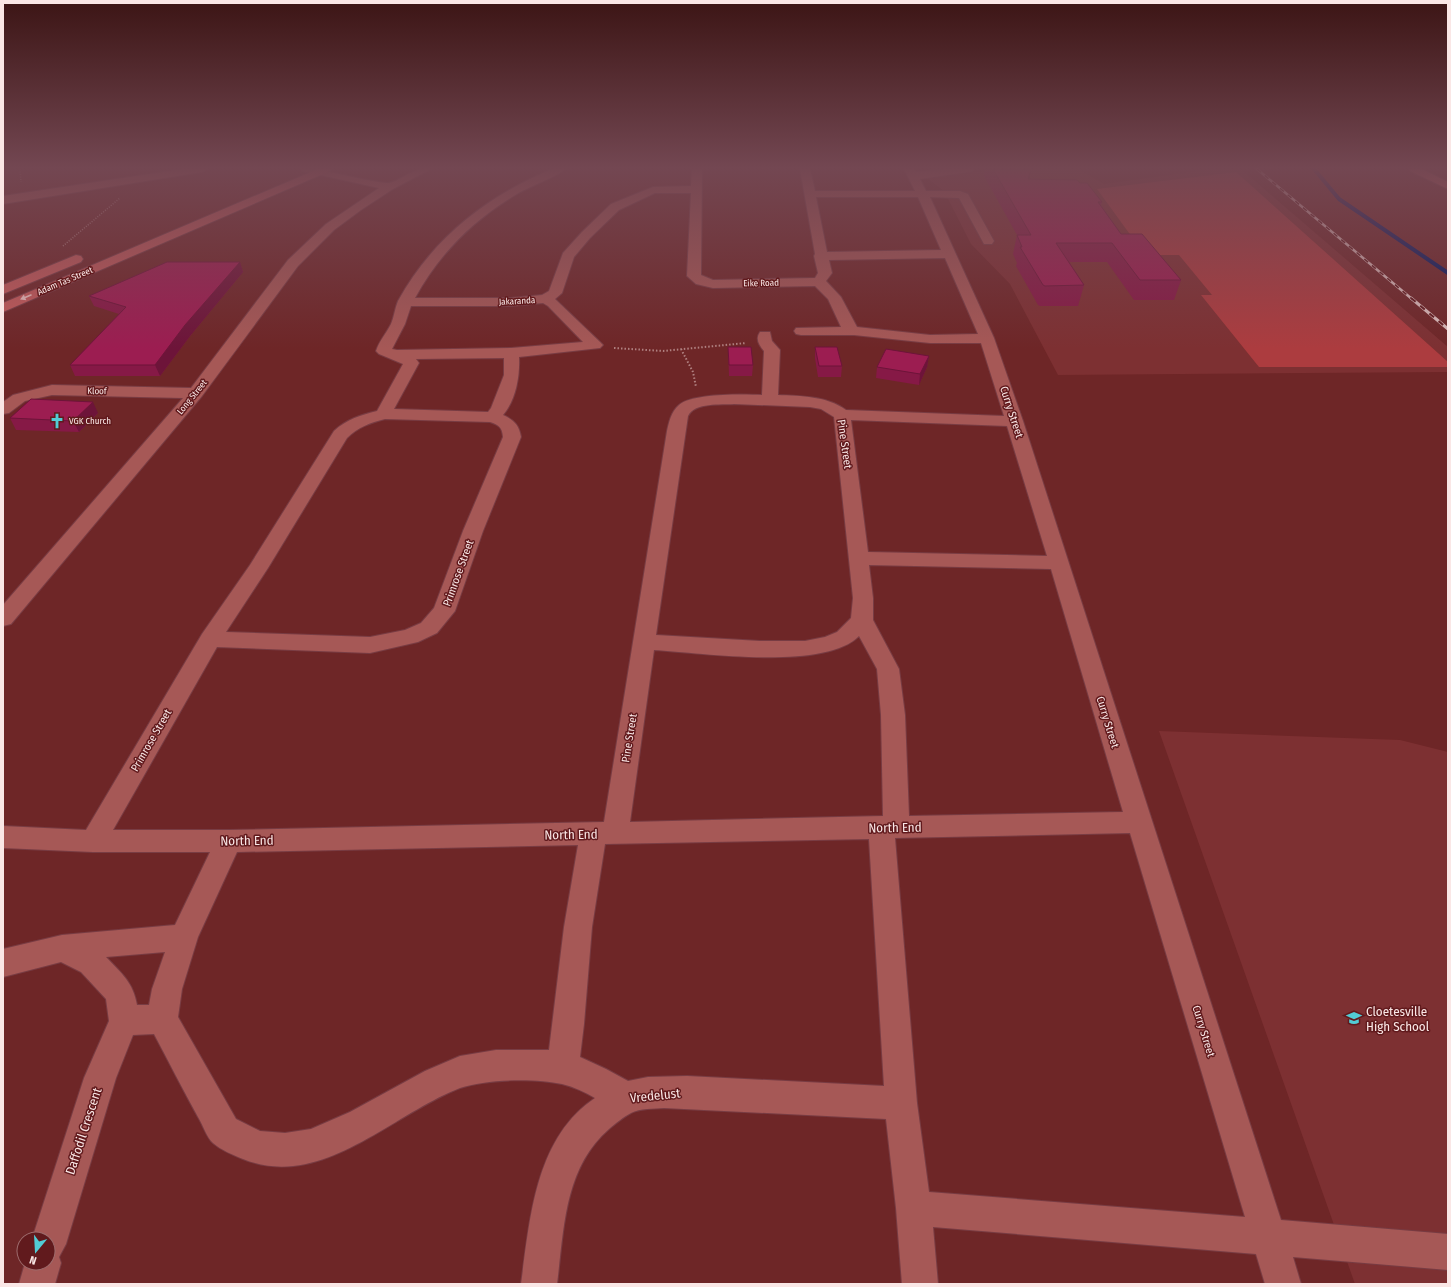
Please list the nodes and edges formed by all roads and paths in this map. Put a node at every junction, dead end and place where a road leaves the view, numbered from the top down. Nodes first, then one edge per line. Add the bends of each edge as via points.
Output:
1 (84, 229) edge
2 (186, 229) edge
3 (328, 229) edge
4 (462, 229) edge
5 (592, 229) edge
6 (695, 229) edge
7 (816, 229) edge
8 (938, 229) edge
9 (982, 229) edge
10 (988, 241) dead end
11 (61, 248) dead end
12 (89, 254) dead end
13 (949, 254) junction
14 (820, 256) junction
15 (819, 282) junction
16 (3, 290) edge
17 (545, 299) junction
18 (405, 302) junction
19 (3, 308) edge
20 (801, 331) dead end
21 (854, 332) junction
22 (765, 338) joint
23 (987, 338) junction
24 (596, 345) junction
25 (681, 349) junction
26 (510, 353) junction
27 (397, 355) junction
28 (196, 393) junction
29 (770, 400) junction
30 (700, 401) junction
31 (3, 409) edge
32 (385, 414) junction
33 (842, 415) junction
34 (492, 417) junction
35 (1015, 421) junction
36 (858, 558) junction
37 (1058, 563) junction
38 (3, 619) edge
39 (862, 620) junction
40 (210, 639) junction
41 (643, 642) junction
42 (1139, 822) junction
43 (888, 827) junction
44 (604, 834) junction
45 (3, 837) edge
46 (93, 841) junction
47 (228, 841) junction
48 (184, 937) junction
49 (62, 948) junction
50 (3, 963) edge
51 (162, 1019) junction
52 (124, 1021) junction
53 (562, 1068) junction
54 (625, 1098) junction
55 (901, 1103) junction
56 (914, 1208) junction
57 (52, 1231) edge
58 (1268, 1236) junction
59 (1448, 1252) edge
60 (41, 1271) edge
61 (37, 1284) edge
62 (539, 1284) edge
63 (920, 1284) edge
64 (1282, 1284) edge

1 - 11 path
2 -> 19 main road, Adam Tas Street
3 - 28 street, Long Street via 297,258
4 - 18 street via 432,258
5 - 17 street, Jakaranda via 568,256 556,293
6 - 15 street, Eike Road via 693,271 696,279 722,284
7 - 14 street
8 - 13 street, Curry Street
9 - 10 street
12 - 16 main road, Adam Tas Street
13 - 14 street
13 - 23 street, Curry Street
14 - 15 street via 825,273
15 - 21 street via 834,297
17 - 18 street, Jakaranda via 511,302
17 - 24 street via 553,303
18 - 27 street via 398,324 384,351
20 - 21 street
21 - 23 street via 924,339
22 - 25 path
22 - 29 street via 772,350
23 - 35 street, Curry Street
24 - 25 path via 636,350
24 - 26 street
25 - 30 path via 693,372
26 - 27 street
26 - 34 street via 512,375 499,409
27 - 32 street via 407,359 411,364
28 - 31 street, Kloof via 52,390 19,398
28 - 38 street, Long Street
29 - 30 street, Pine Street
29 - 33 street, Pine Street via 823,404
30 - 41 street, Pine Street via 688,405 679,414
32 - 34 street, Primrose Street
32 - 40 street, Primrose Street via 362,420 340,435 258,568
33 - 35 street
33 - 36 street, Pine Street
34 - 40 street, Primrose Street via 505,422 511,428 512,437 473,531 444,611 429,628 410,637 370,644
35 - 37 street, Curry Street
36 - 37 street
36 - 39 street, Pine Street
37 - 42 street, Curry Street
39 - 41 street via 845,637 830,644 805,649
39 - 43 street via 888,669 893,715
40 - 46 street, Primrose Street
41 - 44 street, Pine Street
42 - 43 street, North End
42 - 58 street, Curry Street
43 - 44 street, North End
43 - 55 street
44 - 47 street, North End
44 - 53 street, Pine Street via 578,926 569,1024
45 - 46 street, North End
46 - 47 street, North End
47 - 48 street
48 - 49 street
48 - 51 street via 167,990
49 - 50 street
49 - 52 street via 91,962 120,993
51 - 52 street
51 - 53 street via 224,1131 260,1148 295,1150 321,1144 429,1084 461,1071 496,1066
52 - 57 street, Daffodil Crescent via 100,1078
53 - 54 street via 595,1080
54 - 55 street, Vredelust via 655,1093 686,1092
54 - 62 street, Vredelust via 596,1118 576,1138 560,1166 552,1199
55 - 56 street
56 - 58 street
56 - 63 street
58 - 59 street
58 - 64 street, Curry Street
60 - 61 street

